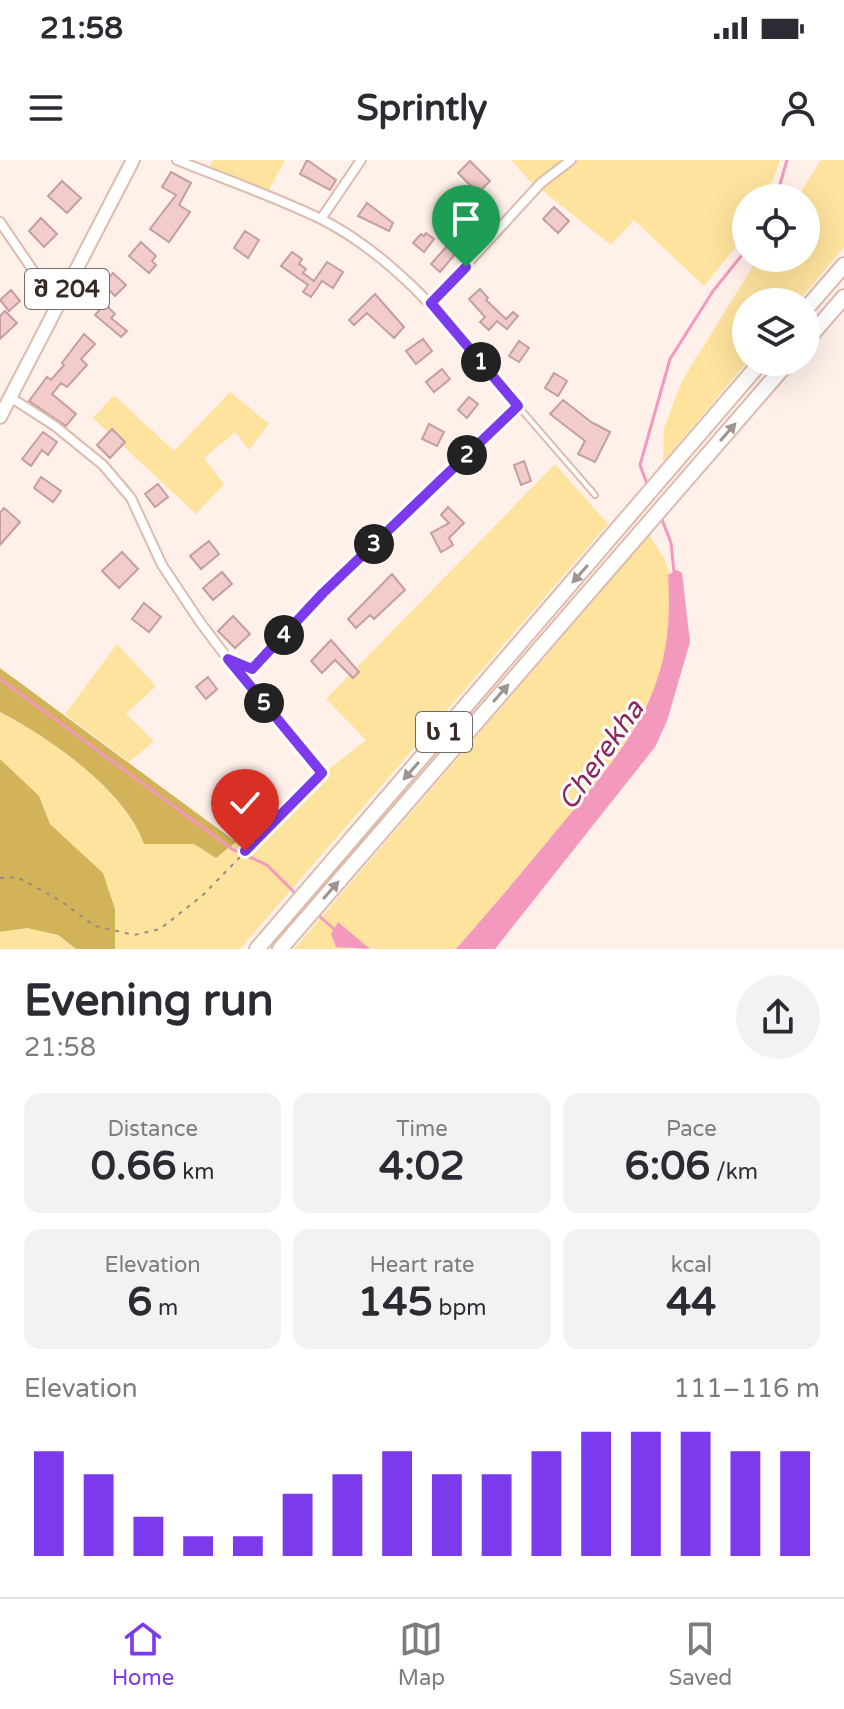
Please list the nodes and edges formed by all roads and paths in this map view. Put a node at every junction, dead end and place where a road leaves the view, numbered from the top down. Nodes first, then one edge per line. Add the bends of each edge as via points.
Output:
1 (133, 160) edge
2 (177, 160) edge
3 (361, 160) edge
4 (571, 160) edge
5 (321, 219) junction
6 (0, 222) edge
7 (844, 265) edge
8 (820, 293) edge
9 (844, 297) edge
10 (431, 303) junction
11 (58, 307) junction
12 (820, 325) edge
13 (749, 376) edge
14 (776, 376) edge
15 (10, 397) junction
16 (518, 406) junction
17 (0, 417) edge
18 (595, 495) dead end
19 (228, 659) junction
20 (0, 878) edge
21 (257, 949) edge
22 (280, 949) edge

1 - 11 main road, შ 204
2 - 5 street
3 - 5 street
4 - 10 street via 541,183
5 - 10 street
6 - 11 street
7 - 8 highway
9 - 12 highway
10 - 16 street
11 - 15 main road, შ 204
13 -> 21 highway, ს 1
22 -> 14 highway, ს 1
15 - 17 main road, შ 204
15 - 19 street via 103,465 131,498 162,565
16 - 18 lane
16 - 19 street via 323,593 252,669
19 - 20 path via 322,773 203,895 160,929 134,935 95,926 17,877

